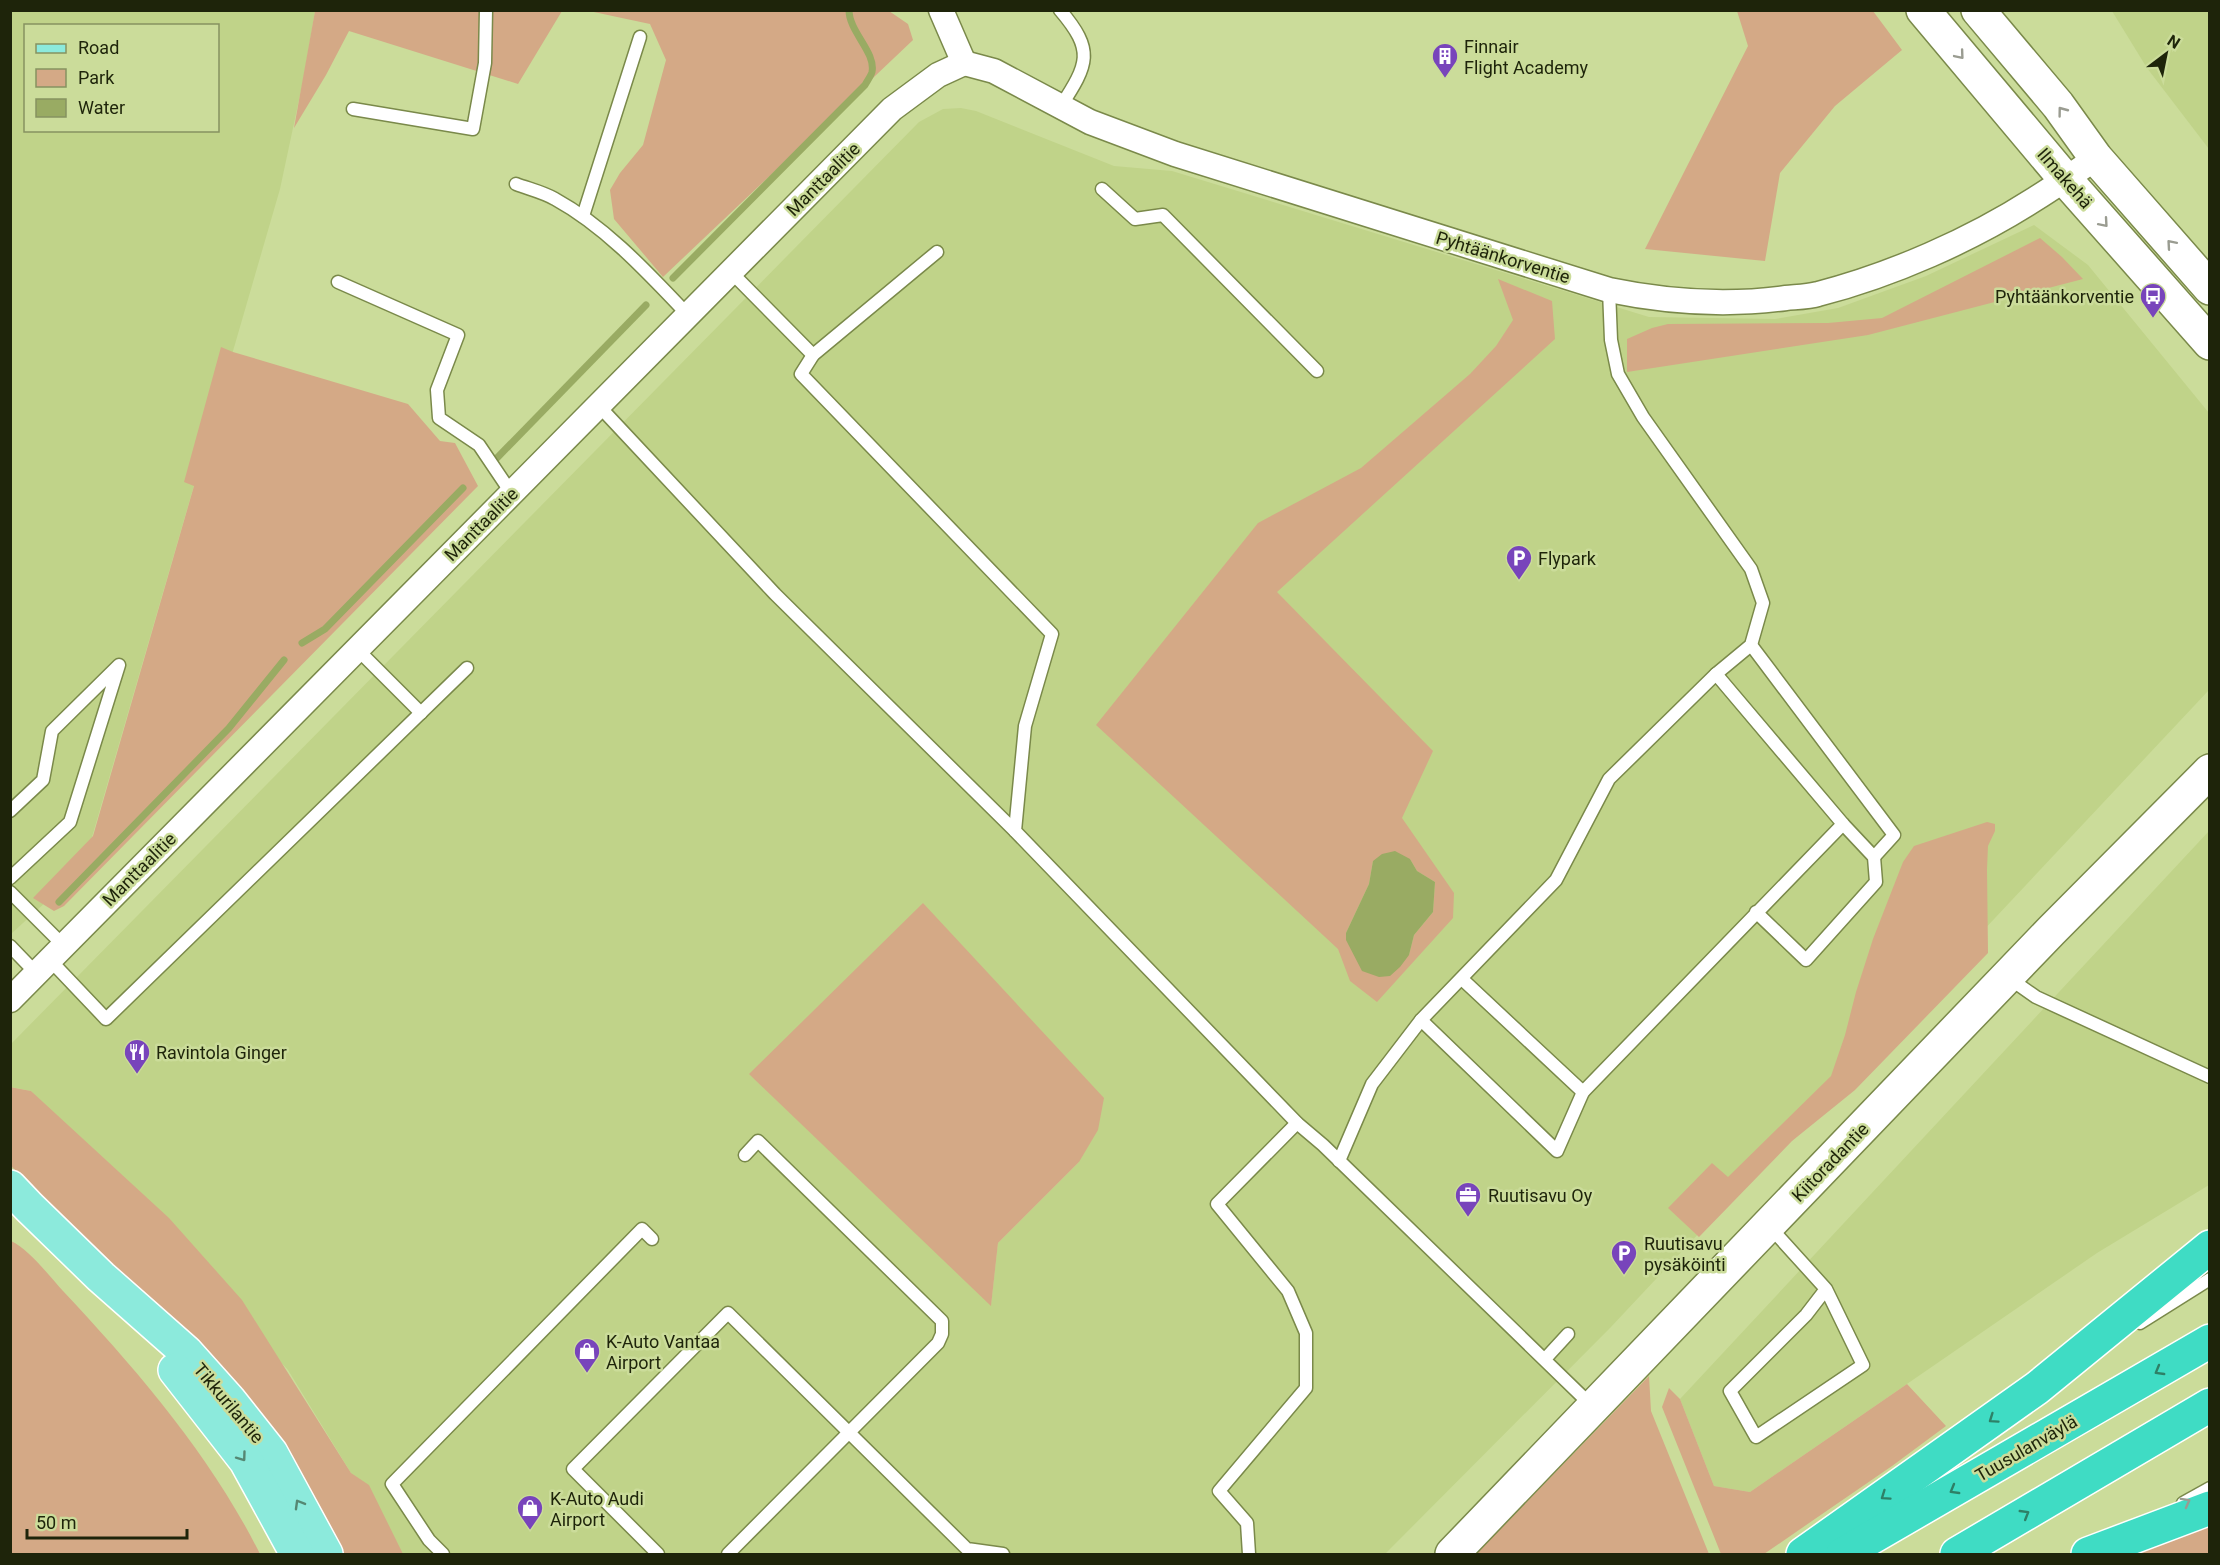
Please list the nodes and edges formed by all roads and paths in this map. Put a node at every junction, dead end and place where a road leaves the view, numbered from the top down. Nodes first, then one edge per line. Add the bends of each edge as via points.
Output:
1 (486, 10) edge
2 (941, 10) edge
3 (1060, 10) edge
4 (1923, 10) edge
5 (1978, 10) edge
6 (640, 37) dead end
7 (963, 63) junction
8 (1061, 106) junction
9 (353, 109) dead end
10 (2096, 158) junction
11 (2065, 179) junction
12 (516, 184) dead end
13 (1102, 189) dead end
14 (583, 216) junction
15 (937, 252) dead end
16 (731, 272) junction
17 (338, 282) dead end
18 (2210, 288) edge
19 (1609, 290) junction
20 (688, 315) junction
21 (2210, 343) edge
22 (813, 355) junction
23 (1317, 371) dead end
24 (599, 406) junction
25 (512, 494) junction
26 (1751, 645) junction
27 (357, 649) junction
28 (467, 668) dead end
29 (1716, 674) junction
30 (421, 713) junction
31 (2210, 771) edge
32 (10, 811) edge
33 (1843, 824) junction
34 (1015, 831) junction
35 (1874, 857) junction
36 (10, 878) edge
37 (10, 892) edge
38 (1756, 912) junction
39 (10, 946) edge
40 (50, 960) junction
41 (2008, 977) junction
42 (1462, 978) junction
43 (10, 1000) edge
44 (1421, 1020) junction
45 (2210, 1077) edge
46 (1583, 1092) junction
47 (1297, 1123) junction
48 (745, 1155) dead end
49 (1339, 1161) junction
50 (17, 1196) edge
51 (1768, 1226) junction
52 (652, 1239) dead end
53 (2210, 1247) edge
54 (101, 1277) junction
55 (2210, 1279) edge
56 (1826, 1289) junction
57 (1568, 1334) dead end
58 (2210, 1341) edge
59 (1545, 1359) junction
60 (2037, 1388) junction
61 (2210, 1405) edge
62 (1594, 1408) junction
63 (848, 1432) junction
64 (2210, 1488) edge
65 (2210, 1508) edge
66 (2093, 1552) edge
67 (297, 1554) edge
68 (326, 1554) edge
69 (443, 1554) edge
70 (658, 1554) edge
71 (728, 1554) edge
72 (1004, 1554) edge
73 (1249, 1554) edge
74 (1452, 1554) edge
75 (1803, 1554) edge
76 (1843, 1554) edge
77 (1957, 1554) edge

1 - 9 lane via 485,63 473,129
2 - 7 street
3 - 8 lane via 1084,47 1084,63
4 -> 11 main road, Ilmakehä
10 -> 5 main road, Ilmakehä via 2058,105
6 - 14 lane
7 - 8 street, Pyhtäänkorventie via 994,71
7 - 16 street, Manttaalitie via 938,75 892,109
8 - 19 street, Pyhtäänkorventie via 1111,131 1175,154
10 - 11 street, Pyhtäänkorventie
18 -> 10 main road, Ilmakehä
11 - 19 street, Pyhtäänkorventie via 1971,235 1889,272 1816,295 1752,303 1639,297
11 -> 21 main road, Ilmakehä
12 - 14 lane via 553,198
13 - 23 lane via 1135,219 1163,215
14 - 20 lane
15 - 22 lane
16 - 20 street, Manttaalitie
16 - 22 lane
17 - 25 lane via 458,335 437,390 439,418 479,445
19 - 26 lane via 1611,340 1618,374 1643,417 1751,569 1763,603
20 - 24 street, Manttaalitie
22 - 34 lane via 801,374 1052,634 1025,726
24 - 25 street, Manttaalitie
24 - 34 lane via 775,594
25 - 27 street, Manttaalitie
26 - 29 lane
26 - 35 lane via 1894,835
27 - 30 lane
27 - 40 street, Manttaalitie
28 - 30 lane
29 - 33 lane
29 - 42 lane via 1609,779 1556,880
30 - 40 lane via 106,1019
31 - 41 main road, Kiitoradantie
32 - 36 lane via 43,780 52,731 119,665 70,822
33 - 35 lane
33 - 38 lane
34 - 47 lane
35 - 38 lane via 1876,882 1806,960
37 - 40 lane
38 - 46 lane
39 - 40 lane
40 - 43 street, Manttaalitie
41 - 45 lane via 2036,997
41 - 51 main road, Kiitoradantie
42 - 44 lane
42 - 46 lane
44 - 46 lane via 1557,1150
44 - 49 lane via 1372,1084
47 - 49 lane
47 - 73 lane via 1216,1204 1288,1291 1306,1333 1306,1388 1219,1491 1247,1523
48 - 63 lane via 758,1141 942,1321 938,1343
49 - 59 lane
50 - 54 main road, Tikkurilantie
51 - 56 lane
51 - 62 main road, Kiitoradantie
52 - 69 lane via 642,1229 392,1484 429,1540
53 - 60 highway
54 -> 67 main road, Tikkurilantie via 246,1461
68 -> 54 main road, Tikkurilantie via 271,1454 229,1400 186,1352
55 - 60 lane
56 - 56 lane via 1863,1365 1756,1437 1730,1391 1806,1316
57 - 59 lane
58 -> 76 highway, Tuusulanväylä
59 - 62 lane
60 -> 75 highway
77 -> 61 highway
62 - 74 main road, Kiitoradantie
63 - 70 lane via 725,1310 573,1470
63 - 71 lane
63 - 72 lane via 967,1549
66 -> 64 lane
65 - 66 highway

